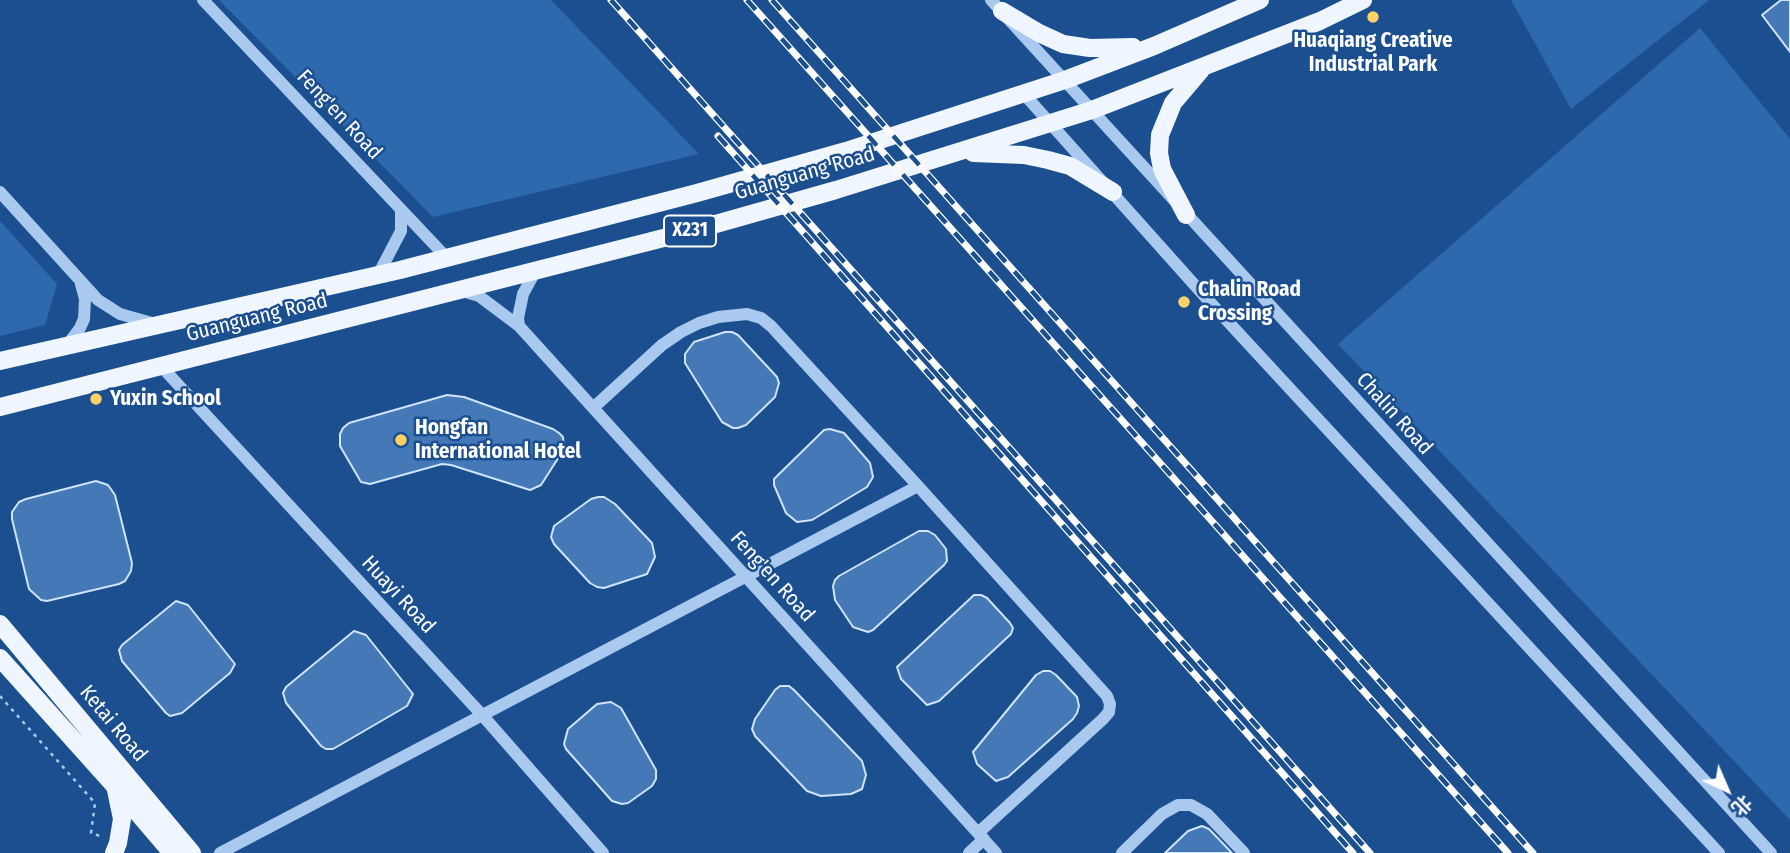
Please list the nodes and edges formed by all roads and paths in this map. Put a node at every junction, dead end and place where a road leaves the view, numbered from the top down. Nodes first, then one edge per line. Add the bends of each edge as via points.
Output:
1 (203, 0) edge
2 (1260, 0) edge
3 (1363, 0) edge
4 (996, 6) edge
5 (1154, 46) junction
6 (1205, 66) junction
7 (1065, 80) junction
8 (1024, 94) junction
9 (1092, 110) junction
10 (1052, 124) junction
11 (949, 155) junction
12 (0, 192) edge
13 (1113, 192) junction
14 (401, 210) junction
15 (1186, 215) junction
16 (446, 257) junction
17 (536, 270) junction
18 (378, 275) junction
19 (80, 281) junction
20 (458, 290) junction
21 (159, 324) junction
22 (519, 326) junction
23 (68, 344) junction
24 (0, 361) edge
25 (161, 366) junction
26 (0, 407) edge
27 (593, 408) junction
28 (918, 486) junction
29 (746, 578) junction
30 (0, 624) edge
31 (0, 658) edge
32 (0, 696) edge
33 (483, 716) junction
34 (113, 784) junction
35 (981, 836) junction
36 (116, 848) edge
37 (172, 853) edge
38 (192, 853) edge
39 (220, 853) edge
40 (603, 853) edge
41 (969, 853) edge
42 (996, 853) edge
43 (1122, 853) edge
44 (1244, 853) edge
45 (1719, 853) edge
46 (1771, 853) edge

1 - 14 street, Feng'en Road
2 - 5 main road, Guanguang Road / X231
3 - 6 main road, Guanguang Road / X231
4 - 5 main road via 1063,44
4 - 7 street, Chalin Road
5 - 7 main road, Guanguang Road / X231
6 - 9 main road, Guanguang Road / X231
6 - 15 main road via 1173,103 1160,135 1162,169
7 - 8 main road, Guanguang Road / X231
7 - 9 street, Chalin Road
8 - 10 street
8 - 16 main road, Guanguang Road / X231 via 697,193
9 - 10 main road, Guanguang Road / X231
9 - 15 street, Chalin Road
10 - 11 main road, Guanguang Road / X231
10 - 13 street
11 - 13 main road via 1003,153 1048,160 1070,166
11 - 17 main road, Guanguang Road / X231 via 691,231
12 - 19 street
13 - 45 street
14 - 16 street, Feng'en Road
14 - 18 street via 401,232
15 - 46 street, Chalin Road
16 - 18 main road, Guanguang Road / X231
17 - 20 main road, Guanguang Road / X231
17 - 22 street via 523,294
18 - 21 main road, Guanguang Road / X231
19 - 21 street via 108,308
19 - 23 street via 85,309 80,328
20 - 22 street, Feng'en Road via 479,296
20 - 25 main road, Guanguang Road / X231
21 - 23 main road, Guanguang Road / X231
22 - 27 street, Feng'en Road
23 - 24 main road, Guanguang Road / X231
25 - 26 main road, Guanguang Road / X231
25 - 33 street, Huayi Road
27 - 28 street via 681,332 718,317 747,314 771,326
27 - 29 street, Feng'en Road
28 - 29 street
28 - 35 street via 1110,704 1103,719
29 - 33 street
29 - 35 street, Feng'en Road
30 - 38 main road, Ketai Road
31 - 34 main road, Ketai Road
32 - 36 path via 95,803 91,833
33 - 39 street
33 - 40 street, Huayi Road
34 - 36 main road via 122,819
34 - 37 main road, Ketai Road
35 - 41 street
35 - 42 street, Feng'en Road
43 - 44 street via 1178,805 1191,805 1207,814

